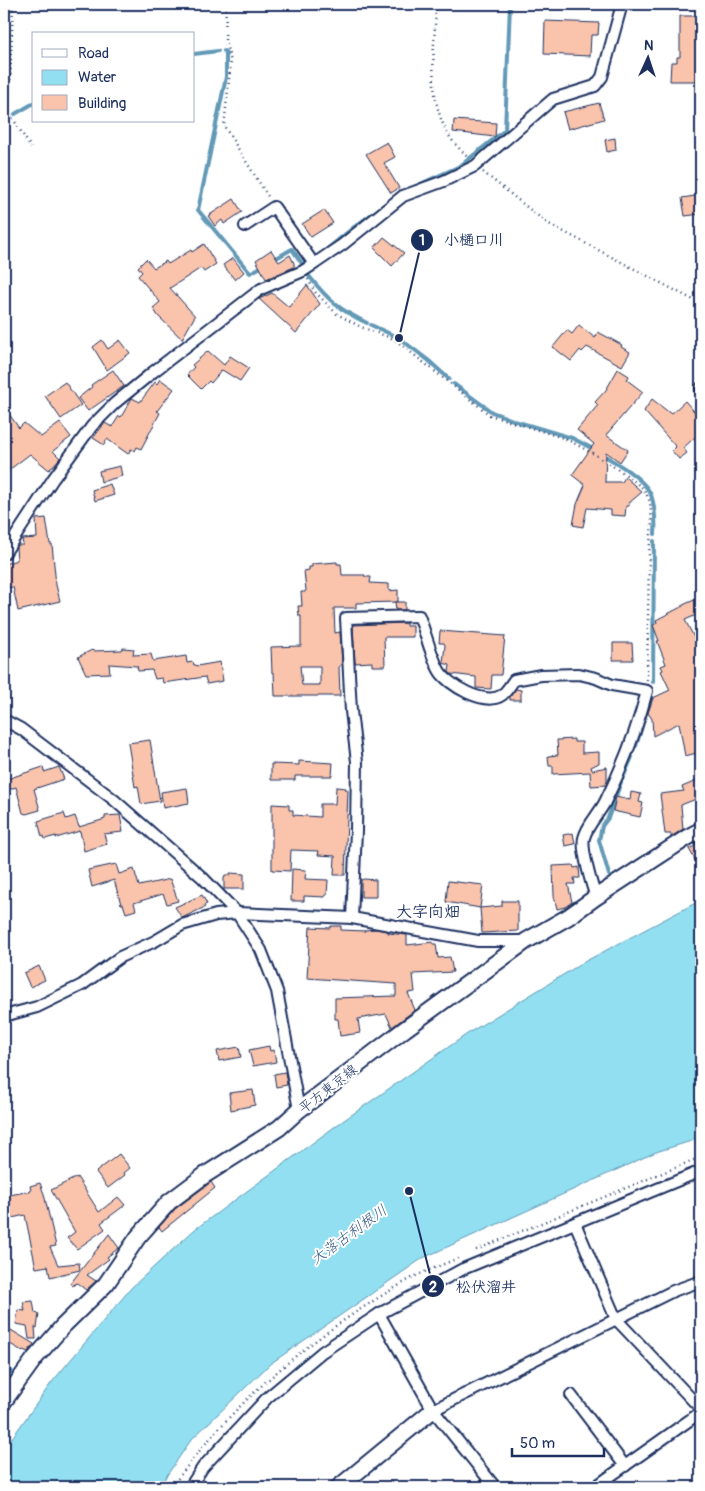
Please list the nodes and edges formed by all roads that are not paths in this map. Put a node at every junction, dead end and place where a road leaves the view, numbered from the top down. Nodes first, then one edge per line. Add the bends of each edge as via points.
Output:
1 (622, 4) edge
2 (245, 226) dead end
3 (314, 264) junction
4 (4, 554) edge
5 (4, 720) edge
6 (701, 830) edge
7 (596, 897) junction
8 (237, 913) junction
9 (352, 918) junction
10 (526, 941) junction
11 (4, 1016) edge
12 (300, 1110) junction
13 (701, 1171) edge
14 (575, 1223) junction
15 (701, 1281) edge
16 (379, 1314) junction
17 (616, 1318) junction
18 (571, 1395) dead end
19 (4, 1401) edge
20 (433, 1410) junction
21 (701, 1411) edge
22 (625, 1466) junction
23 (190, 1487) edge
24 (339, 1487) edge
25 (495, 1487) edge
26 (595, 1487) edge

1 - 3 street via 602,77 595,86 553,99 475,166 403,196
2 - 3 street via 274,207
3 - 4 street via 261,289 115,403 92,426
5 - 8 street via 21,729 113,799
6 - 7 main road, 平方東京線
7 - 9 street via 589,879 584,839 627,754 647,691 612,685 579,674 541,675 514,680 502,695 478,696 452,686 439,672 419,616 346,618 357,762
7 - 10 main road, 平方東京線 via 568,918
8 - 9 street
8 - 11 street via 216,915 182,925 120,957 82,985 37,1007
8 - 12 street via 261,950 277,991
9 - 10 street via 478,941
10 - 12 main road, 平方東京線
12 - 19 main road, 平方東京線 via 279,1128 169,1202 138,1237 106,1284 35,1358
13 - 14 street
14 - 16 street via 463,1269
14 - 17 street
15 - 17 street
16 - 20 street
16 - 23 street via 322,1352 267,1398 203,1467
17 - 20 street
17 - 21 street
18 - 22 street
20 - 24 main road
20 - 25 street
21 - 22 street
22 - 26 street

